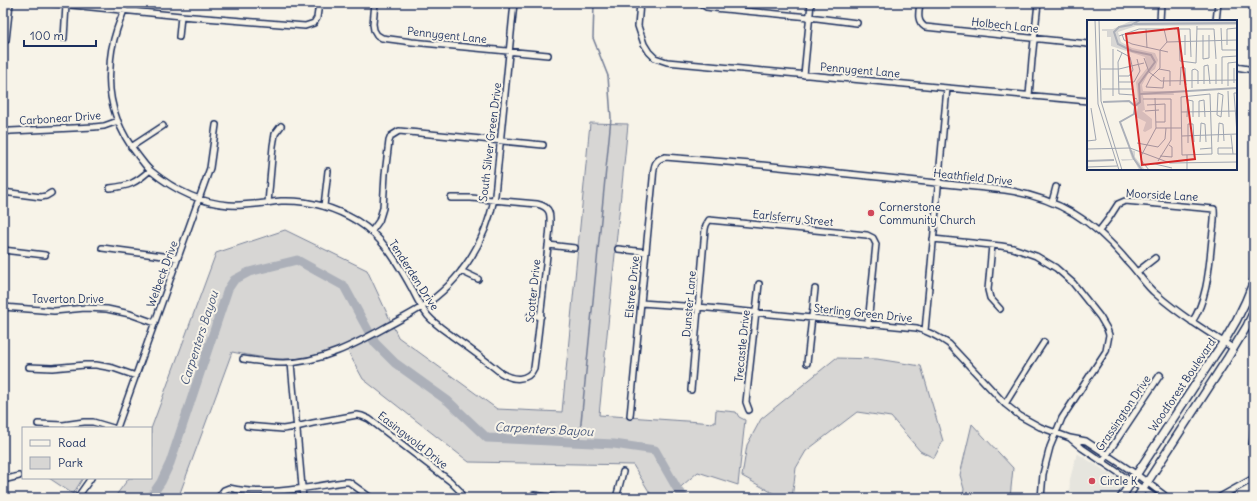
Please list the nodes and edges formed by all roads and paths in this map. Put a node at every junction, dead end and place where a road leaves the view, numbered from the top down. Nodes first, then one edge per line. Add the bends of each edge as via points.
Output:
1 (10, 3) edge
2 (51, 3) edge
3 (126, 3) edge
4 (319, 3) edge
5 (375, 3) edge
6 (514, 3) edge
7 (640, 3) edge
8 (700, 3) edge
9 (810, 3) edge
10 (920, 3) edge
11 (1038, 3) edge
12 (1161, 3) edge
13 (1218, 3) edge
14 (66, 5) junction
15 (124, 10) junction
16 (181, 16) junction
17 (809, 17) junction
18 (1160, 20) edge
19 (1216, 20) edge
20 (857, 23) dead end
21 (179, 37) dead end
22 (64, 38) dead end
23 (1034, 38) junction
24 (6, 40) dead end
25 (1087, 44) edge
26 (510, 51) junction
27 (548, 55) dead end
28 (1237, 67) edge
29 (1254, 70) edge
30 (804, 75) junction
31 (947, 88) junction
32 (1029, 96) junction
33 (1087, 101) edge
34 (118, 121) junction
35 (216, 125) dead end
36 (163, 126) dead end
37 (281, 126) dead end
38 (3, 132) edge
39 (501, 140) junction
40 (544, 145) dead end
41 (131, 147) junction
42 (658, 160) joint
43 (150, 170) junction
44 (328, 171) dead end
45 (938, 184) junction
46 (110, 188) dead end
47 (1056, 188) dead end
48 (3, 192) edge
49 (51, 193) dead end
50 (451, 198) dead end
51 (199, 199) junction
52 (494, 200) junction
53 (1052, 202) junction
54 (268, 203) junction
55 (324, 206) junction
56 (709, 220) joint
57 (1099, 230) junction
58 (371, 232) junction
59 (933, 239) junction
60 (548, 245) junction
61 (992, 245) junction
62 (102, 248) dead end
63 (575, 248) dead end
64 (618, 249) dead end
65 (3, 250) edge
66 (646, 252) junction
67 (44, 255) dead end
68 (178, 258) junction
69 (1155, 258) dead end
70 (461, 271) junction
71 (1137, 272) junction
72 (478, 279) dead end
73 (1254, 281) edge
74 (759, 284) dead end
75 (815, 289) dead end
76 (641, 303) junction
77 (3, 307) edge
78 (422, 307) junction
79 (698, 307) junction
80 (1000, 309) dead end
81 (1254, 311) edge
82 (755, 313) junction
83 (530, 316) dead end
84 (541, 316) junction
85 (812, 318) junction
86 (1192, 322) junction
87 (155, 323) junction
88 (868, 324) junction
89 (925, 331) junction
90 (1044, 342) dead end
91 (1224, 342) junction
92 (1233, 348) junction
93 (243, 359) dead end
94 (291, 363) junction
95 (807, 363) dead end
96 (29, 367) dead end
97 (532, 372) joint
98 (1160, 375) dead end
99 (136, 376) junction
100 (691, 390) dead end
101 (1005, 404) junction
102 (749, 410) dead end
103 (630, 416) dead end
104 (38, 424) dead end
105 (247, 426) dead end
106 (110, 427) edge
107 (118, 427) edge
108 (296, 428) junction
109 (1254, 429) edge
110 (1056, 433) junction
111 (1070, 438) junction
112 (1106, 454) junction
113 (1254, 460) edge
114 (1102, 462) junction
115 (623, 472) dead end
116 (1136, 474) junction
117 (19, 476) dead end
118 (1254, 478) edge
119 (90, 479) edge
120 (3, 480) edge
121 (1131, 482) junction
122 (1147, 482) junction
123 (302, 488) junction
124 (1142, 490) junction
125 (77, 498) edge
126 (218, 498) edge
127 (304, 498) edge
128 (371, 498) edge
129 (462, 498) edge
130 (527, 498) edge
131 (556, 498) edge
132 (616, 498) edge
133 (1041, 498) edge
134 (1121, 498) edge
135 (1137, 498) edge
136 (1156, 498) edge
137 (1166, 498) edge
138 (1218, 498) edge

1 - 24 street
2 - 14 street
3 - 15 street, Tenderden Drive
4 - 16 street via 314,23 304,26
5 - 26 street, Pennygent Lane via 374,30 382,38
6 - 26 street, South Silver Green Drive
7 - 30 street, Pennygent Lane via 638,26 642,39 649,52 660,60
8 - 17 street via 706,7
9 - 17 street
10 - 23 street, Holbech Lane via 919,18 925,27
11 - 23 street
12 - 18 street
13 - 19 street
14 - 15 street
14 - 22 street
15 - 16 street
15 - 34 street, Tenderden Drive via 115,36 110,69 111,93
16 - 21 street
17 - 20 street
17 - 30 street
23 - 25 street, Holbech Lane
23 - 32 street
26 - 27 street, Pennygent Lane
26 - 39 street, South Silver Green Drive
28 - 29 street
30 - 31 street, Pennygent Lane
31 - 32 street, Pennygent Lane
31 - 45 street
32 - 33 street, Pennygent Lane
34 - 38 street, Carbonear Drive via 94,127
34 - 41 street, Tenderden Drive
35 - 51 street, Welbeck Drive via 210,168
36 - 41 street
37 - 54 street via 275,134 272,146
39 - 40 street
39 - 52 street, South Silver Green Drive
39 - 58 street via 399,131 391,136 383,208 379,221
41 - 43 street, Tenderden Drive
42 - 45 street, Heathfield Drive via 672,157
42 - 66 street, Elstree Drive via 653,179
43 - 46 street via 131,184
43 - 51 street, Tenderden Drive via 174,188
44 - 55 street
45 - 53 street, Heathfield Drive via 1018,192
45 - 59 street
47 - 53 street
48 - 49 street via 41,197
50 - 52 street
51 - 54 street, Tenderden Drive via 228,205
51 - 68 street, Welbeck Drive
52 - 60 street, Scotter Drive via 544,206 550,214
52 - 70 street, South Silver Green Drive via 481,241
53 - 57 street, Heathfield Drive
54 - 55 street, Tenderden Drive via 293,201
55 - 58 street, Tenderden Drive via 358,221
56 - 79 street, Dunster Lane via 705,229
56 - 88 street, Earlsferry Street via 868,235 873,238 876,244
57 - 71 street, Heathfield Drive
57 - 86 street, Moorside Lane via 1121,201 1214,208 1205,289 1202,303
58 - 78 street, Tenderden Drive via 393,256
59 - 61 street
59 - 89 street
60 - 63 street
60 - 84 street, Scotter Drive
61 - 80 street via 988,290 990,298
61 - 110 street via 1025,252 1056,268 1073,283 1091,305 1109,335 1106,351 1062,418
62 - 68 street
64 - 66 street
65 - 67 street
66 - 76 street, Elstree Drive
68 - 87 street, Welbeck Drive
69 - 71 street
70 - 72 street
70 - 78 street, South Silver Green Drive via 446,288
71 - 86 street, Heathfield Drive via 1156,294
73 - 91 main road, Woodforest Boulevard via 1244,306
74 - 82 street, Trecastle Drive
75 - 85 street
76 - 79 street, Sterling Green Drive
76 - 103 street, Elstree Drive
77 - 87 street, Taverton Drive via 54,311 107,309
78 - 94 street, South Silver Green Drive via 352,346 324,356
78 - 97 street, Tenderden Drive via 433,321 507,376 524,378
79 - 82 street, Sterling Green Drive
79 - 100 street, Dunster Lane
81 - 92 main road, Woodforest Boulevard
82 - 85 street, Sterling Green Drive
82 - 102 street, Trecastle Drive via 746,402
83 - 84 street
84 - 97 street, Scotter Drive
85 - 88 street, Sterling Green Drive
85 - 95 street
86 - 91 street, Heathfield Drive
87 - 99 street, Welbeck Drive
88 - 89 street, Sterling Green Drive via 917,328
89 - 101 street, Sterling Green Drive via 949,344
90 - 101 street
91 - 92 street, Heathfield Drive
91 - 116 main road, Woodforest Boulevard
92 - 122 main road, Woodforest Boulevard
93 - 94 street, South Silver Green Drive
94 - 108 street
96 - 99 street via 101,366
98 - 112 street, Grassington Drive
99 - 107 street, Welbeck Drive
101 - 110 street, Sterling Green Drive via 1030,422
104 - 106 street via 93,422
105 - 108 street, Easingwold Drive
108 - 123 street
108 - 129 street, Easingwold Drive via 362,416 450,481 460,491
109 - 113 street
110 - 111 street, Sterling Green Drive
110 - 133 street via 1043,474
111 - 112 street, Sterling Green Drive via 1086,441
111 - 114 street, Sterling Green Drive
112 - 114 street, Grassington Drive
112 - 116 street, Sterling Green Drive
114 - 121 street, Sterling Green Drive
115 - 132 street
116 - 121 main road, Woodforest Boulevard
116 - 122 street, Sterling Green Drive
117 - 120 street
118 - 138 street
119 - 125 street
121 - 124 street, Sterling Green Drive
121 - 134 main road, Woodforest Boulevard
122 - 124 main road, Woodforest Boulevard
122 - 137 street, Sterling Green Drive
123 - 126 street via 277,492 229,488
123 - 127 street
123 - 128 street via 349,482
124 - 135 main road, Woodforest Boulevard
124 - 136 street, Sterling Green Drive
130 - 131 street via 534,495

